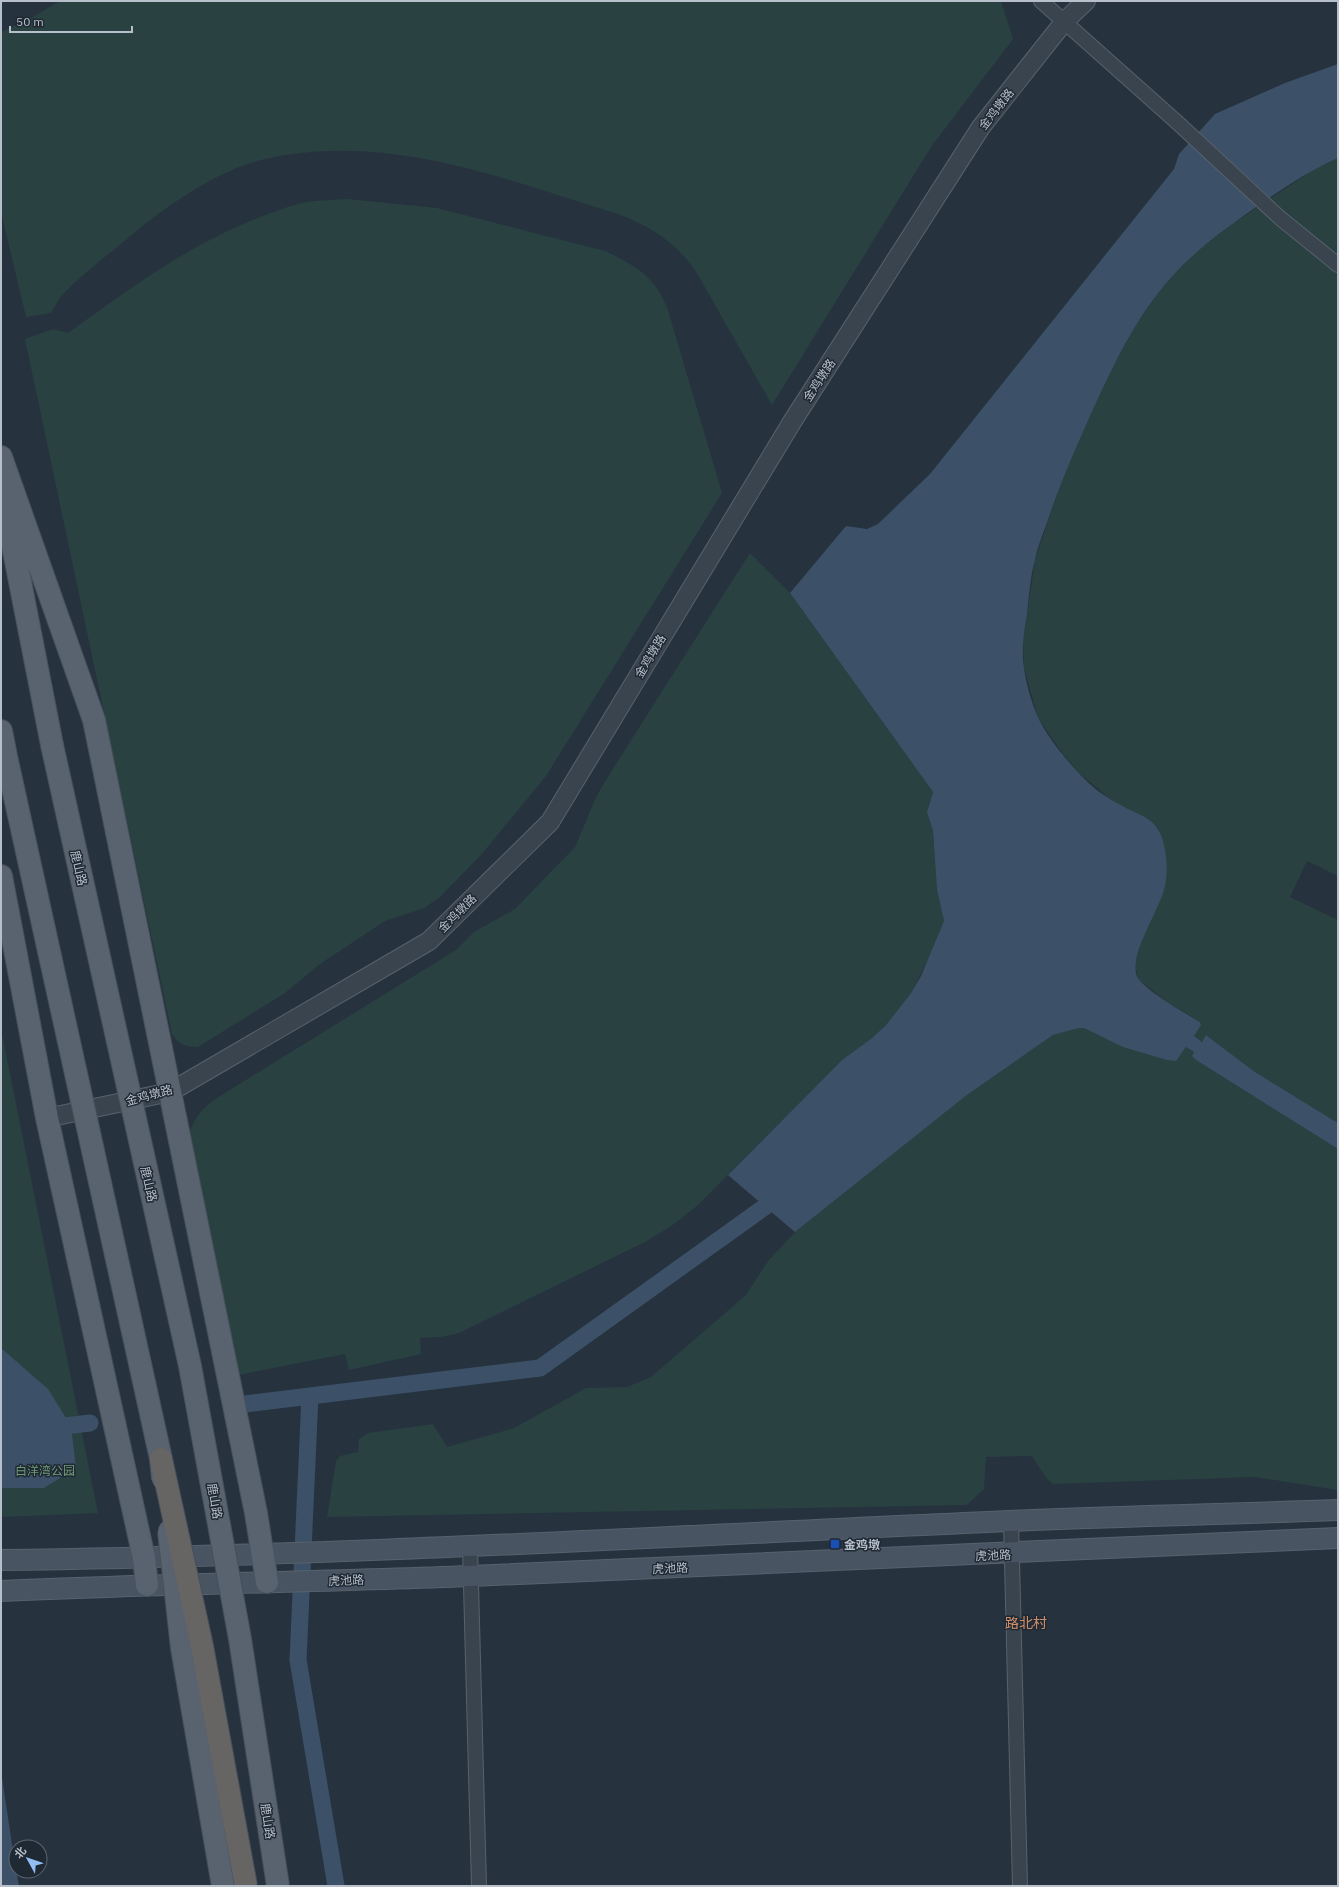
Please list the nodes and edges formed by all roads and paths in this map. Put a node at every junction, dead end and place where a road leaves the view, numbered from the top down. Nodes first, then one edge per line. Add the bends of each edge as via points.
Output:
1 (1041, 1) edge
2 (1086, 1) edge
3 (1064, 22) junction
4 (1338, 265) edge
5 (1, 457) edge
6 (1, 485) edge
7 (1, 731) edge
8 (1, 876) edge
9 (170, 1092) junction
10 (47, 1118) junction
11 (161, 1459) junction
12 (1338, 1510) edge
13 (1011, 1521) junction
14 (1338, 1538) edge
15 (470, 1547) junction
16 (1012, 1554) junction
17 (263, 1555) junction
18 (144, 1558) junction
19 (1, 1560) edge
20 (471, 1576) junction
21 (277, 1582) junction
22 (147, 1585) junction
23 (1, 1591) edge
24 (223, 1886) edge
25 (246, 1886) edge
26 (278, 1886) edge
27 (479, 1886) edge
28 (1020, 1886) edge

1 - 3 street
2 - 3 street, 金鸡墩路
3 - 4 street via 1280,218
3 - 9 street, 金鸡墩路 via 981,127 792,422 550,822 429,941
5 - 9 main road via 94,720
6 - 26 main road, 鹿山路, bridge via 52,745 190,1366 240,1639
7 - 11 main road, bridge
8 - 10 main road
9 - 10 street, 金鸡墩路
9 - 17 main road
10 - 18 main road
11 - 24 main road, bridge via 182,1648
11 - 25 highway, bridge via 202,1646
12 - 13 main road
13 - 15 main road
13 - 16 street
14 - 16 main road, 虎池路
15 - 17 main road
15 - 20 street
16 - 20 main road, 虎池路
16 - 28 street
17 - 18 main road
17 - 21 main road
18 - 19 main road
18 - 22 main road
20 - 21 main road, 虎池路
20 - 27 street
21 - 22 main road, 虎池路
22 - 23 main road, 虎池路

